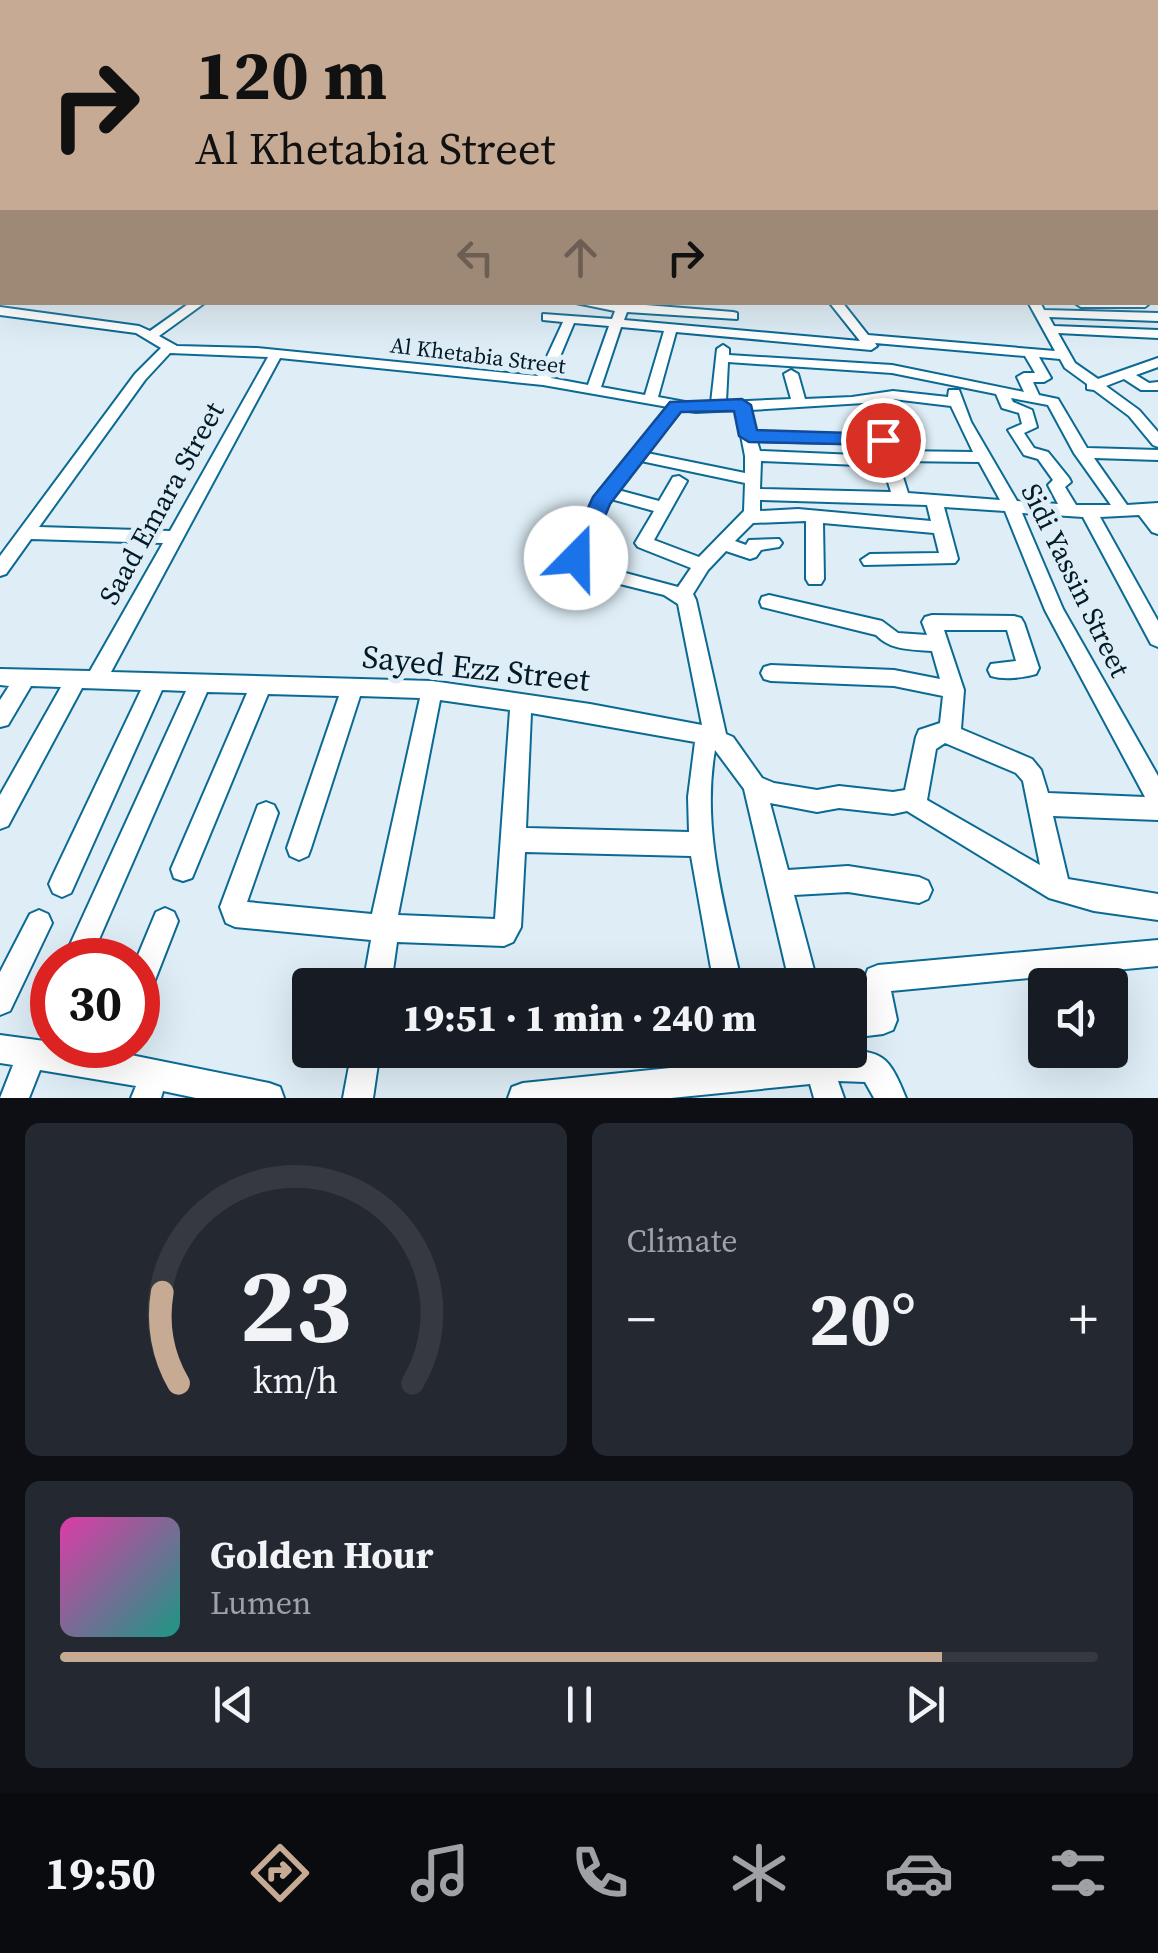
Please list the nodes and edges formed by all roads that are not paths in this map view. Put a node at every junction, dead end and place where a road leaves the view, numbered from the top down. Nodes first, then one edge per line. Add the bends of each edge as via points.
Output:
1 (196, 305) edge
2 (600, 305) edge
3 (838, 305) edge
4 (1074, 305) edge
5 (1039, 306) edge
6 (622, 308) junction
7 (733, 309) edge
8 (0, 311) edge
9 (1158, 316) edge
10 (547, 317) dead end
11 (570, 319) junction
12 (617, 324) junction
13 (670, 328) junction
14 (1046, 329) junction
15 (730, 334) junction
16 (1158, 334) edge
17 (152, 335) junction
18 (868, 342) junction
19 (168, 348) junction
20 (1030, 352) junction
21 (276, 354) junction
22 (1062, 356) junction
23 (722, 358) junction
24 (1158, 362) edge
25 (887, 368) junction
26 (790, 374) dead end
27 (1126, 374) junction
28 (543, 381) junction
29 (951, 383) junction
30 (1092, 386) junction
31 (1158, 386) edge
32 (593, 390) junction
33 (1001, 390) junction
34 (1032, 397) junction
35 (870, 399) junction
36 (650, 400) junction
37 (799, 402) junction
38 (957, 402) junction
39 (742, 405) junction
40 (676, 406) junction
41 (718, 408) junction
42 (1158, 417) edge
43 (1138, 419) junction
44 (749, 436) junction
45 (1158, 442) edge
46 (887, 452) junction
47 (1082, 453) junction
48 (636, 455) junction
49 (1158, 455) edge
50 (753, 456) junction
51 (984, 457) junction
52 (860, 460) junction
53 (679, 481) dead end
54 (753, 487) junction
55 (607, 492) junction
56 (871, 496) junction
57 (901, 498) junction
58 (934, 500) junction
59 (1011, 505) junction
60 (664, 508) junction
61 (1152, 510) edge
62 (1079, 511) junction
63 (1124, 512) junction
64 (814, 516) junction
65 (749, 517) junction
66 (942, 528) junction
67 (1158, 528) edge
68 (28, 533) junction
69 (172, 537) junction
70 (721, 543) junction
71 (773, 543) dead end
72 (870, 560) dead end
73 (702, 565) junction
74 (0, 569) edge
75 (815, 578) dead end
76 (682, 596) junction
77 (770, 602) dead end
78 (1158, 640) edge
79 (938, 644) junction
80 (998, 670) dead end
81 (771, 673) dead end
82 (0, 677) edge
83 (25, 678) junction
84 (86, 680) junction
85 (156, 682) junction
86 (200, 684) junction
87 (261, 685) junction
88 (352, 686) junction
89 (432, 690) junction
90 (954, 690) junction
91 (521, 703) junction
92 (0, 718) edge
93 (950, 734) junction
94 (712, 737) junction
95 (754, 785) junction
96 (1158, 798) edge
97 (915, 799) junction
98 (1040, 808) junction
99 (1158, 809) edge
100 (266, 813) dead end
101 (0, 818) edge
102 (512, 840) junction
103 (703, 844) junction
104 (299, 848) dead end
105 (183, 869) dead end
106 (777, 883) junction
107 (62, 884) dead end
108 (1058, 888) junction
109 (919, 890) dead end
110 (1158, 907) edge
111 (165, 921) dead end
112 (39, 922) dead end
113 (384, 928) junction
114 (86, 938) edge
115 (158, 938) edge
116 (1158, 953) edge
117 (378, 968) edge
118 (725, 968) edge
119 (800, 968) edge
120 (0, 1000) edge
121 (867, 1022) edge
122 (0, 1049) edge
123 (30, 1054) edge
124 (30, 1059) edge
125 (127, 1068) edge
126 (363, 1068) edge
127 (730, 1068) edge
128 (824, 1068) edge
129 (867, 1068) edge
130 (151, 1086) edge
131 (684, 1090) edge
132 (535, 1097) edge
133 (14, 1098) edge
134 (269, 1098) edge
135 (358, 1098) edge
136 (829, 1098) edge
137 (891, 1098) edge

1 - 17 street
2 - 6 street
3 - 18 street
4 - 5 street
5 - 9 street
5 - 14 street
6 - 7 street
6 - 12 street
7 - 15 street
8 - 17 street
10 - 11 street
11 - 12 street
11 - 28 street
12 - 13 street
12 - 32 street
13 - 15 street
13 - 36 street
14 - 16 street
14 - 22 street
15 - 18 street
15 - 23 street
17 - 19 street
18 - 20 street
18 - 25 street
19 - 21 street, Al Khetabia Street
19 - 68 street
20 - 22 street
20 - 34 street via 1044,378 1025,377
21 - 28 street, Al Khetabia Street
21 - 69 street, Saad Emara Street
22 - 30 street
23 - 25 street
23 - 41 street
24 - 27 street
25 - 29 street
26 - 37 street
27 - 30 street
27 - 31 street
28 - 32 street, Al Khetabia Street
29 - 33 street
29 - 38 street, Sidi Yassin Street
30 - 43 street
32 - 36 street, Al Khetabia Street
33 - 34 street
33 - 62 street via 1007,405 1025,410 1030,427 1015,430 1029,452 1044,455 1063,482 1056,486
34 - 47 street via 1053,402
35 - 37 street, Al Khetabia Street
35 - 38 street, Al Khetabia Street
35 - 46 street
36 - 40 street, Al Khetabia Street
37 - 39 street, Al Khetabia Street
38 - 51 street, Sidi Yassin Street
39 - 41 street, Al Khetabia Street
39 - 44 street
40 - 41 street, Al Khetabia Street
40 - 48 street
42 - 43 street
43 - 45 street
44 - 46 street
44 - 50 street
46 - 51 street
46 - 52 street
46 - 57 street
47 - 49 street
47 - 63 street
48 - 54 street
48 - 55 street
50 - 52 street
50 - 54 street
51 - 59 street, Sidi Yassin Street
52 - 56 street
53 - 60 street
54 - 56 street
54 - 65 street
55 - 60 street
55 - 76 street via 576,558 582,568
56 - 57 street
57 - 58 street
58 - 59 street
58 - 66 street
59 - 62 street
59 - 96 street, Sidi Yassin Street via 1054,610
60 - 73 street via 645,544
61 - 63 street
61 - 67 street
62 - 63 street
62 - 78 street
64 - 65 street
64 - 66 street
64 - 75 street
65 - 70 street
66 - 72 street via 946,560
68 - 69 street
68 - 74 street
69 - 84 street, Saad Emara Street
70 - 71 street via 750,553 755,544
70 - 73 street
73 - 76 street
76 - 94 street via 691,608
77 - 79 street via 882,629 896,641
79 - 80 street via 934,621 1008,621 1018,628 1028,669
79 - 90 street
81 - 90 street via 894,678
82 - 83 street, Sayed Ezz Street
83 - 84 street, Sayed Ezz Street
83 - 92 street
84 - 85 street, Sayed Ezz Street
84 - 101 street, Saad Emara Street
85 - 86 street, Sayed Ezz Street
85 - 107 street
86 - 87 street, Sayed Ezz Street
86 - 114 street
87 - 88 street, Sayed Ezz Street
87 - 105 street
88 - 89 street, Sayed Ezz Street
88 - 104 street
89 - 91 street, Sayed Ezz Street
89 - 113 street
90 - 93 street
91 - 94 street, Sayed Ezz Street
91 - 102 street
93 - 97 street via 927,737
93 - 98 street via 1024,766
94 - 95 street via 733,753
94 - 103 street via 702,755
95 - 97 street via 817,802
95 - 106 street
97 - 108 street via 920,811
98 - 99 street via 1052,802
98 - 108 street
100 - 113 street via 232,907 238,915
102 - 103 street
102 - 113 street via 504,932
103 - 118 street
106 - 109 street via 848,880
106 - 119 street
108 - 110 street
111 - 115 street
112 - 120 street
113 - 117 street
116 - 121 street via 878,979 883,1020
122 - 123 street
124 - 133 street
125 - 130 street
126 - 135 street
127 - 131 street
128 - 136 street
129 - 137 street
130 - 134 street
131 - 132 street

